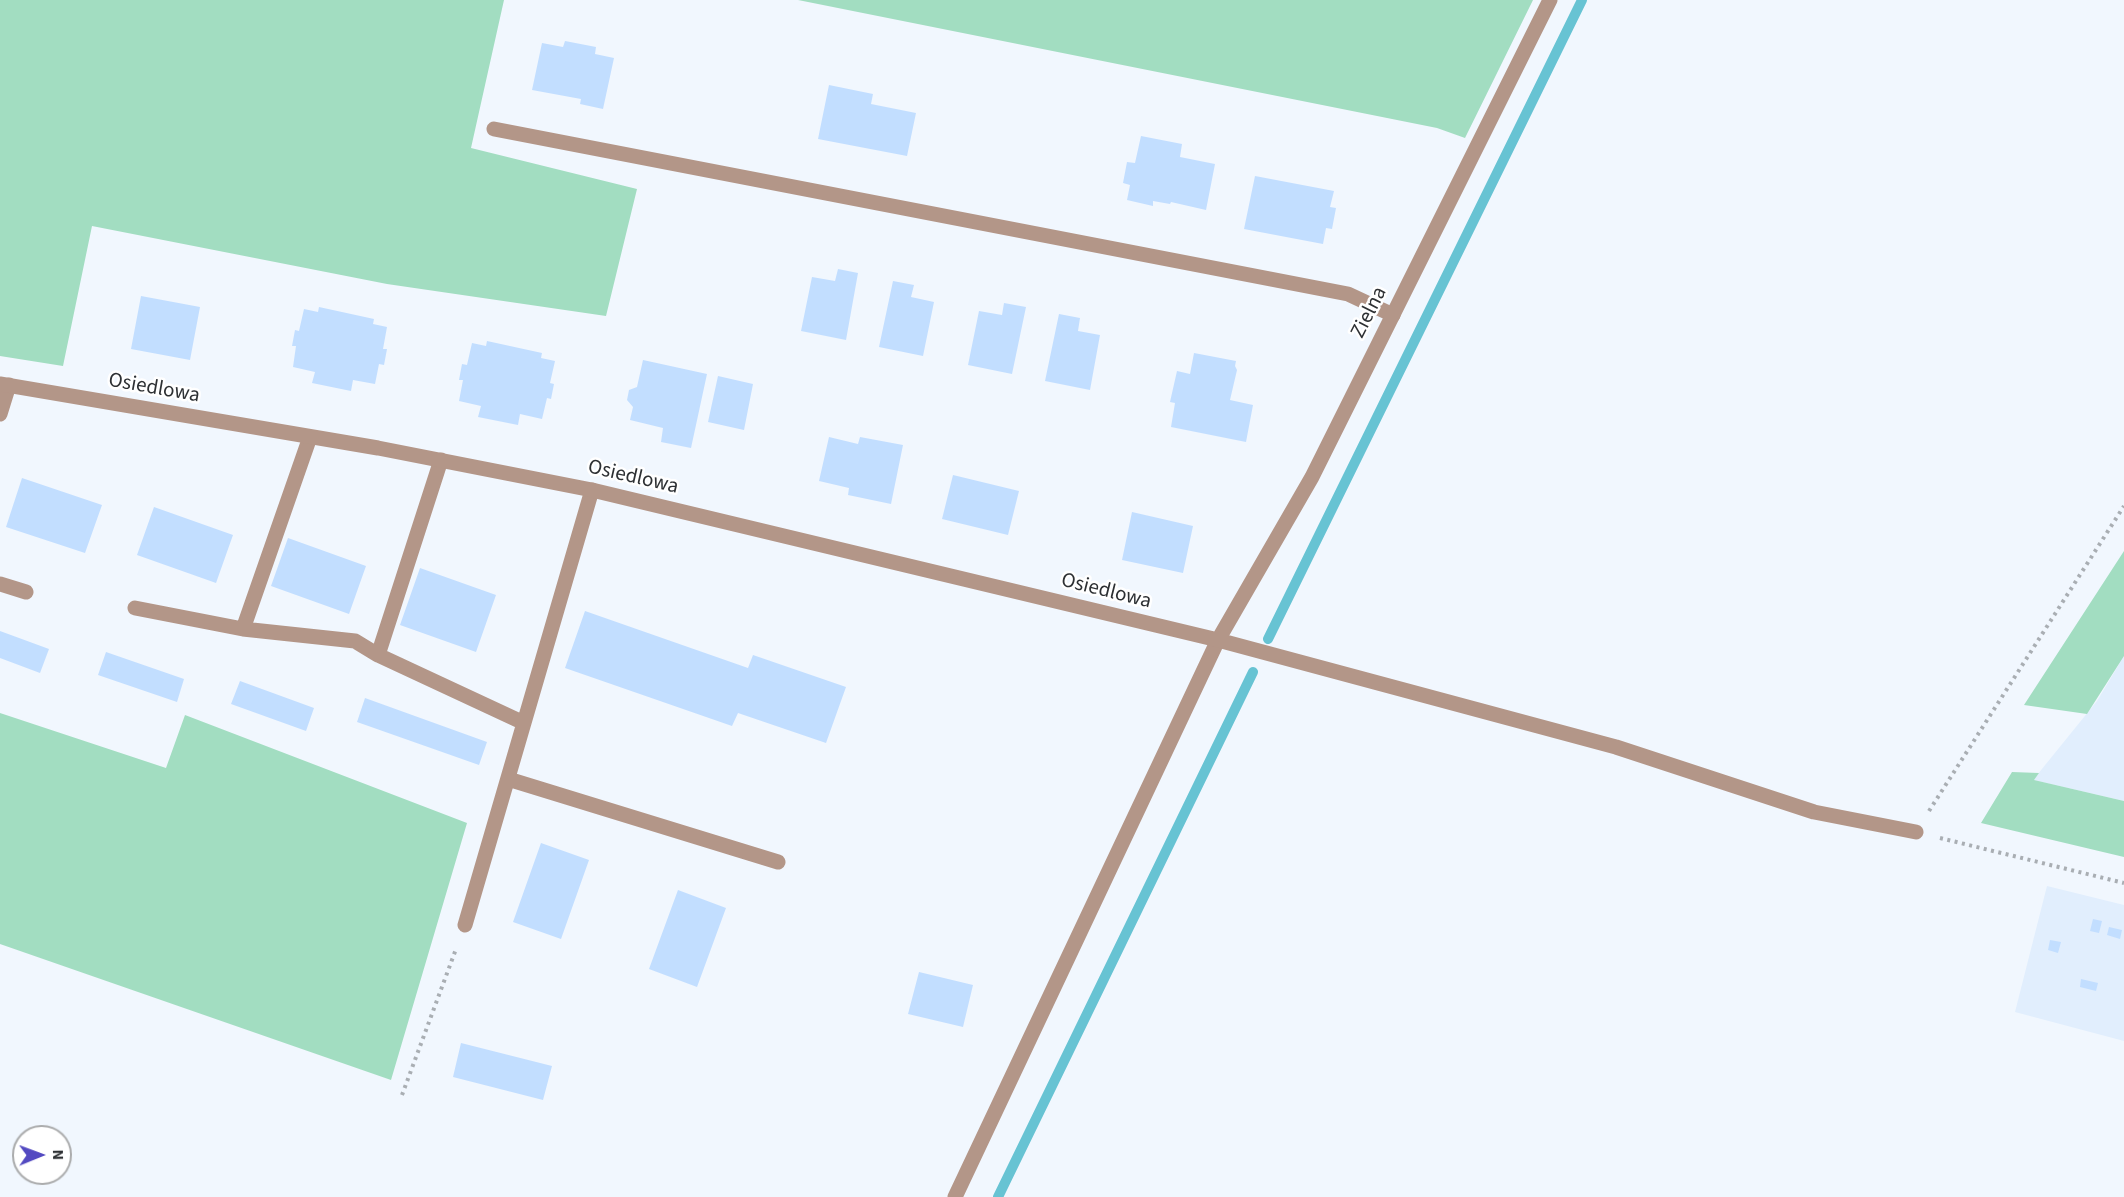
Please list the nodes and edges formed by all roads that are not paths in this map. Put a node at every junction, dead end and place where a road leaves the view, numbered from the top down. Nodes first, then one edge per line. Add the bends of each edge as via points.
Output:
1 (1550, 0) edge
2 (494, 129) dead end
3 (1393, 315) junction
4 (5, 384) edge
5 (0, 414) edge
6 (310, 437) junction
7 (441, 460) junction
8 (592, 490) junction
9 (0, 584) edge
10 (26, 592) dead end
11 (135, 608) dead end
12 (243, 629) junction
13 (1218, 640) junction
14 (378, 655) junction
15 (524, 723) junction
16 (508, 779) junction
17 (1916, 832) road end
18 (778, 862) dead end
19 (465, 925) road end
20 (955, 1197) edge

1 - 3 street, Zielna
2 - 3 street via 1348,294
3 - 13 street, Zielna via 1312,477
4 - 5 street
4 - 6 street, Osiedlowa
6 - 7 street, Osiedlowa
6 - 12 street
7 - 8 street, Osiedlowa
7 - 14 street
8 - 13 street, Osiedlowa
8 - 15 street
9 - 10 street
11 - 12 street
12 - 14 street via 355,641
13 - 17 street, Osiedlowa via 1616,747 1814,812
13 - 20 street, Zielna
14 - 15 street
15 - 16 street
16 - 18 street
16 - 19 street

